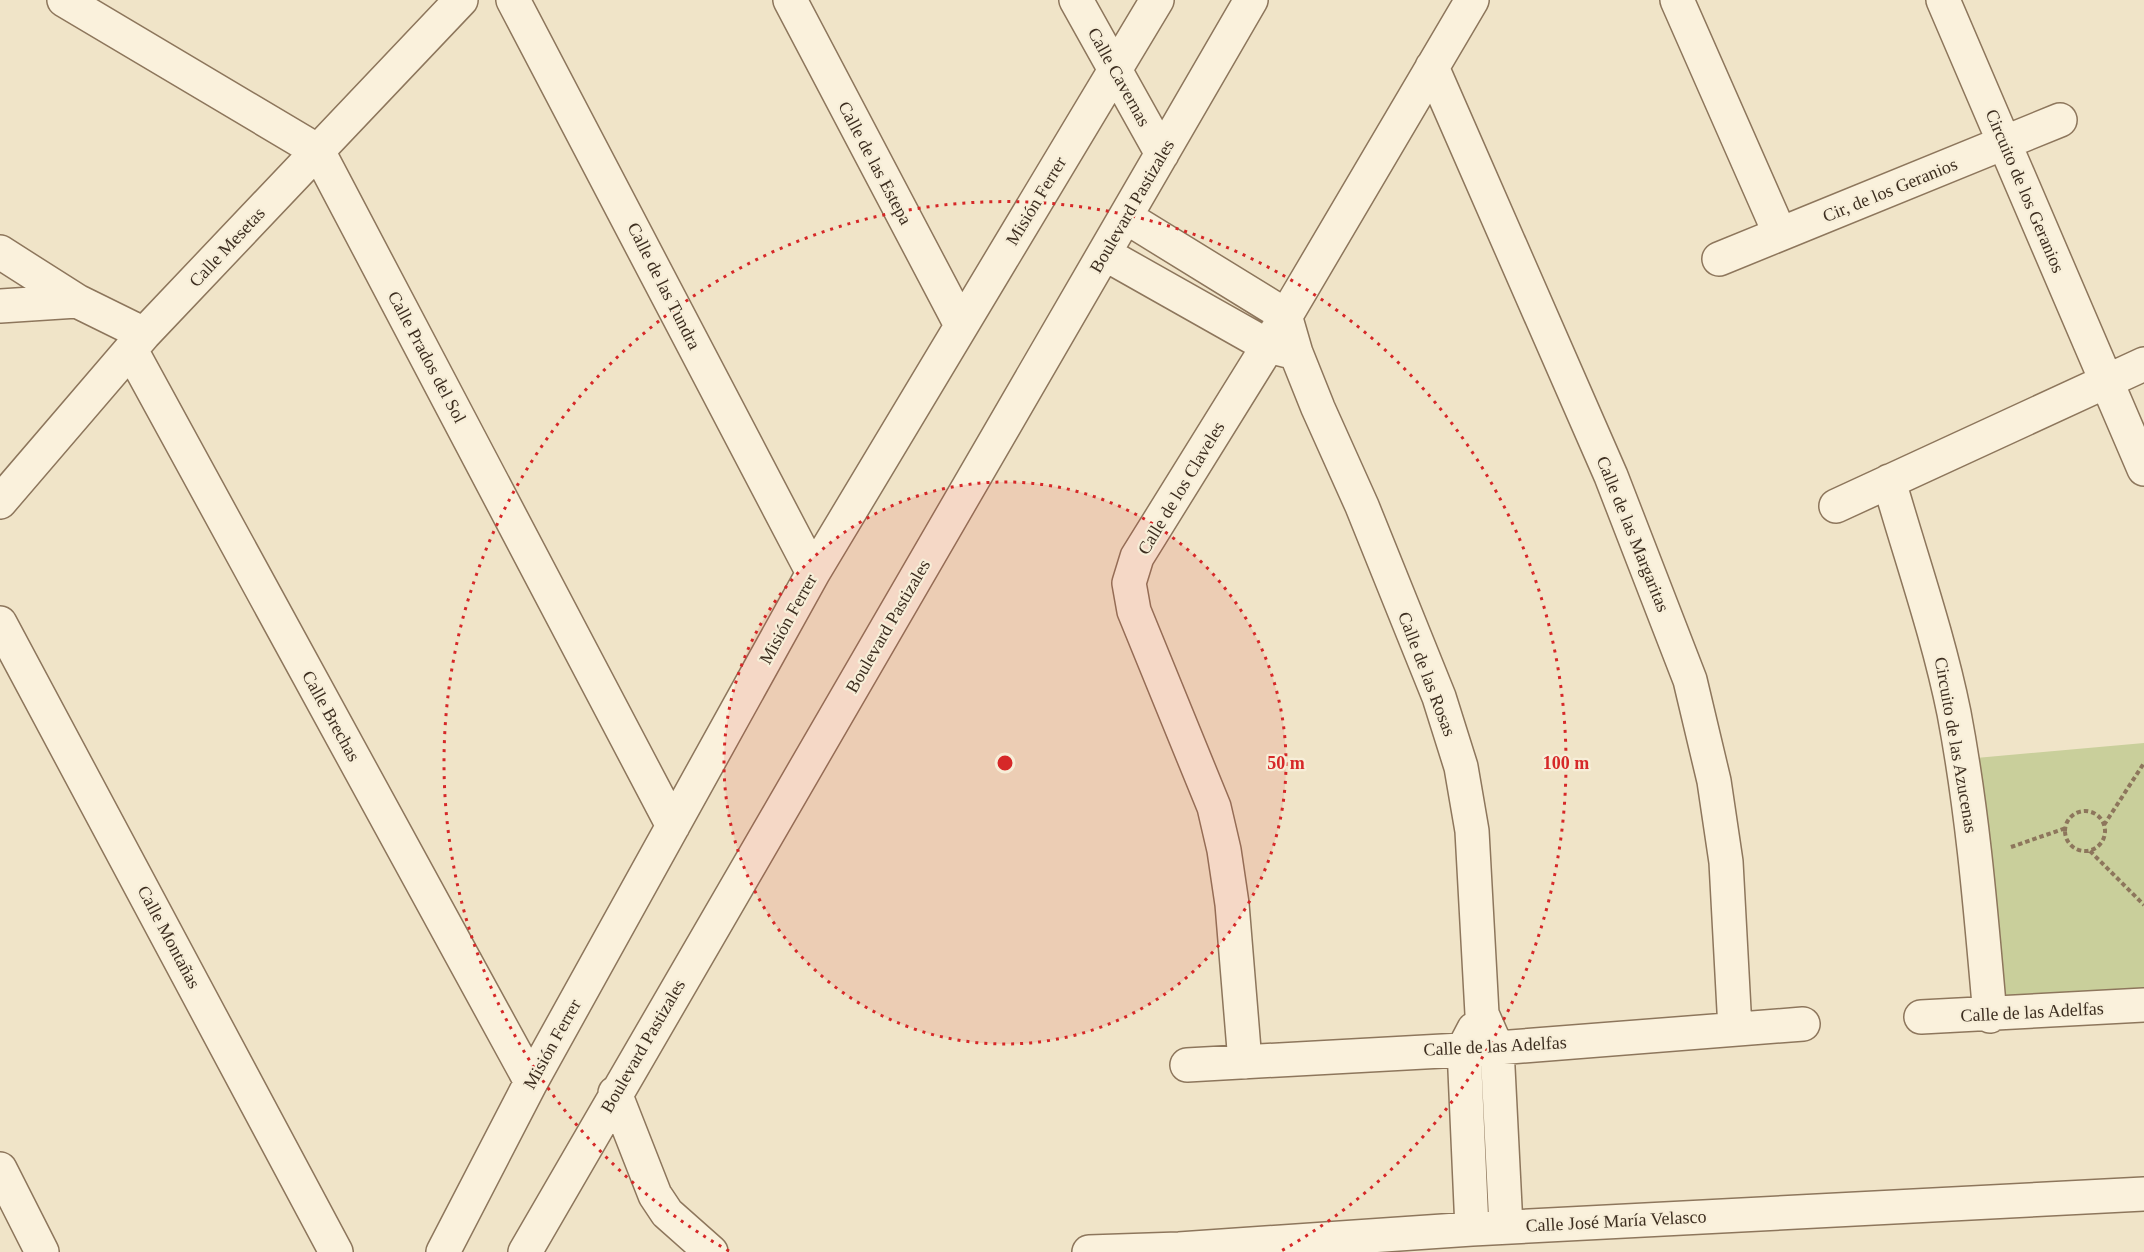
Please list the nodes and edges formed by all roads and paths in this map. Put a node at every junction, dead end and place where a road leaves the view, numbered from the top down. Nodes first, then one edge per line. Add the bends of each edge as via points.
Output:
1 (64, 0) edge
2 (461, 0) edge
3 (513, 0) edge
4 (790, 0) edge
5 (1076, 0) edge
6 (1157, 0) edge
7 (1251, 0) edge
8 (1472, 0) edge
9 (1677, 0) edge
10 (1943, 0) edge
11 (1432, 67) junction
12 (1114, 69) junction
13 (2060, 120) dead end
14 (2005, 144) junction
15 (318, 151) junction
16 (1162, 154) junction
17 (1125, 217) junction
18 (1780, 234) junction
19 (0, 252) edge
20 (1104, 254) junction
21 (1719, 259) dead end
22 (77, 301) junction
23 (0, 306) edge
24 (1285, 315) junction
25 (962, 325) junction
26 (138, 342) junction
27 (1282, 349) junction
28 (2144, 364) edge
29 (2108, 381) junction
30 (2144, 469) edge
31 (1889, 481) junction
32 (0, 502) edge
33 (1836, 506) dead end
34 (813, 573) junction
35 (0, 623) edge
36 (2144, 764) edge
37 (2104, 825) junction
38 (673, 826) junction
39 (2066, 828) junction
40 (2090, 851) junction
41 (1976, 860) junction
42 (2144, 905) edge
43 (2144, 1005) edge
44 (1482, 1014) junction
45 (1990, 1016) junction
46 (1921, 1017) dead end
47 (1803, 1024) dead end
48 (1735, 1029) junction
49 (1464, 1048) junction
50 (1497, 1048) junction
51 (1245, 1062) junction
52 (1187, 1065) dead end
53 (531, 1082) junction
54 (615, 1093) junction
55 (0, 1169) edge
56 (2144, 1194) edge
57 (1506, 1227) junction
58 (1472, 1229) junction
59 (42, 1252) edge
60 (336, 1252) edge
61 (443, 1252) edge
62 (525, 1252) edge
63 (711, 1252) edge
64 (1089, 1252) edge

1 - 15 street
2 - 15 street, Calle Mesetas
3 - 34 street, Calle de las Tundra
4 - 25 street, Calle de las Estepa
5 - 12 street, Calle Cavernas
6 - 12 street, Misión Ferrer
7 - 16 street, Boulevard Pastizales
8 - 11 street
9 - 18 street
10 - 14 street, Circuito de los Geranios
11 - 24 street
11 - 48 street, Calle de las Margaritas via 1611,476 1690,680 1714,781 1726,862
12 - 16 street, Calle Cavernas
12 - 25 street, Misión Ferrer
13 - 14 street, Cir, de los Geranios
14 - 18 street, Cir, de los Geranios
14 - 29 street, Circuito de los Geranios
15 - 26 street, Calle Mesetas
15 - 38 street, Calle Prados del Sol
16 - 17 street, Boulevard Pastizales
17 - 20 street, Boulevard Pastizales
17 - 24 street
18 - 21 street, Cir, de los Geranios
19 - 22 street
20 - 27 street
20 - 54 street, Boulevard Pastizales
22 - 23 street
22 - 26 street
24 - 27 street, Calle de las Rosas
25 - 34 street, Misión Ferrer
26 - 32 street, Calle Mesetas
26 - 53 street, Calle Brechas
27 - 44 street, Calle de las Rosas via 1439,697 1461,767 1472,831
27 - 51 street, Calle de los Claveles via 1137,557 1130,584 1134,611 1214,807 1232,904
28 - 29 street
29 - 30 street
29 - 31 street
31 - 33 street
31 - 41 street, Circuito de las Azucenas via 1953,711
34 - 38 street, Misión Ferrer
35 - 60 street, Calle Montañas
36 - 37 path
37 - 39 path via 2096,815 2084,812 2072,817
37 - 40 path via 2104,838
38 - 53 street, Misión Ferrer
39 - 40 path via 2071,846
39 - 41 path
40 - 42 path
41 - 45 street, Circuito de las Azucenas
43 - 45 street, Calle de las Adelfas
44 - 49 street
44 - 50 street, Calle de las Rosas
45 - 46 street, Calle de las Adelfas
47 - 48 street, Calle de las Adelfas
48 - 50 street, Calle de las Adelfas
49 - 50 street, Calle de las Adelfas
49 - 51 street, Calle de las Adelfas
49 - 58 street
50 - 57 street, Calle de las Rosas
51 - 52 street, Calle de las Adelfas
53 - 61 street, Misión Ferrer
54 - 62 street, Boulevard Pastizales
54 - 63 street via 655,1195 667,1213
55 - 59 street
56 - 57 street, Calle José María Velasco
57 - 58 street, Calle José María Velasco
58 - 64 street, Calle José María Velasco

